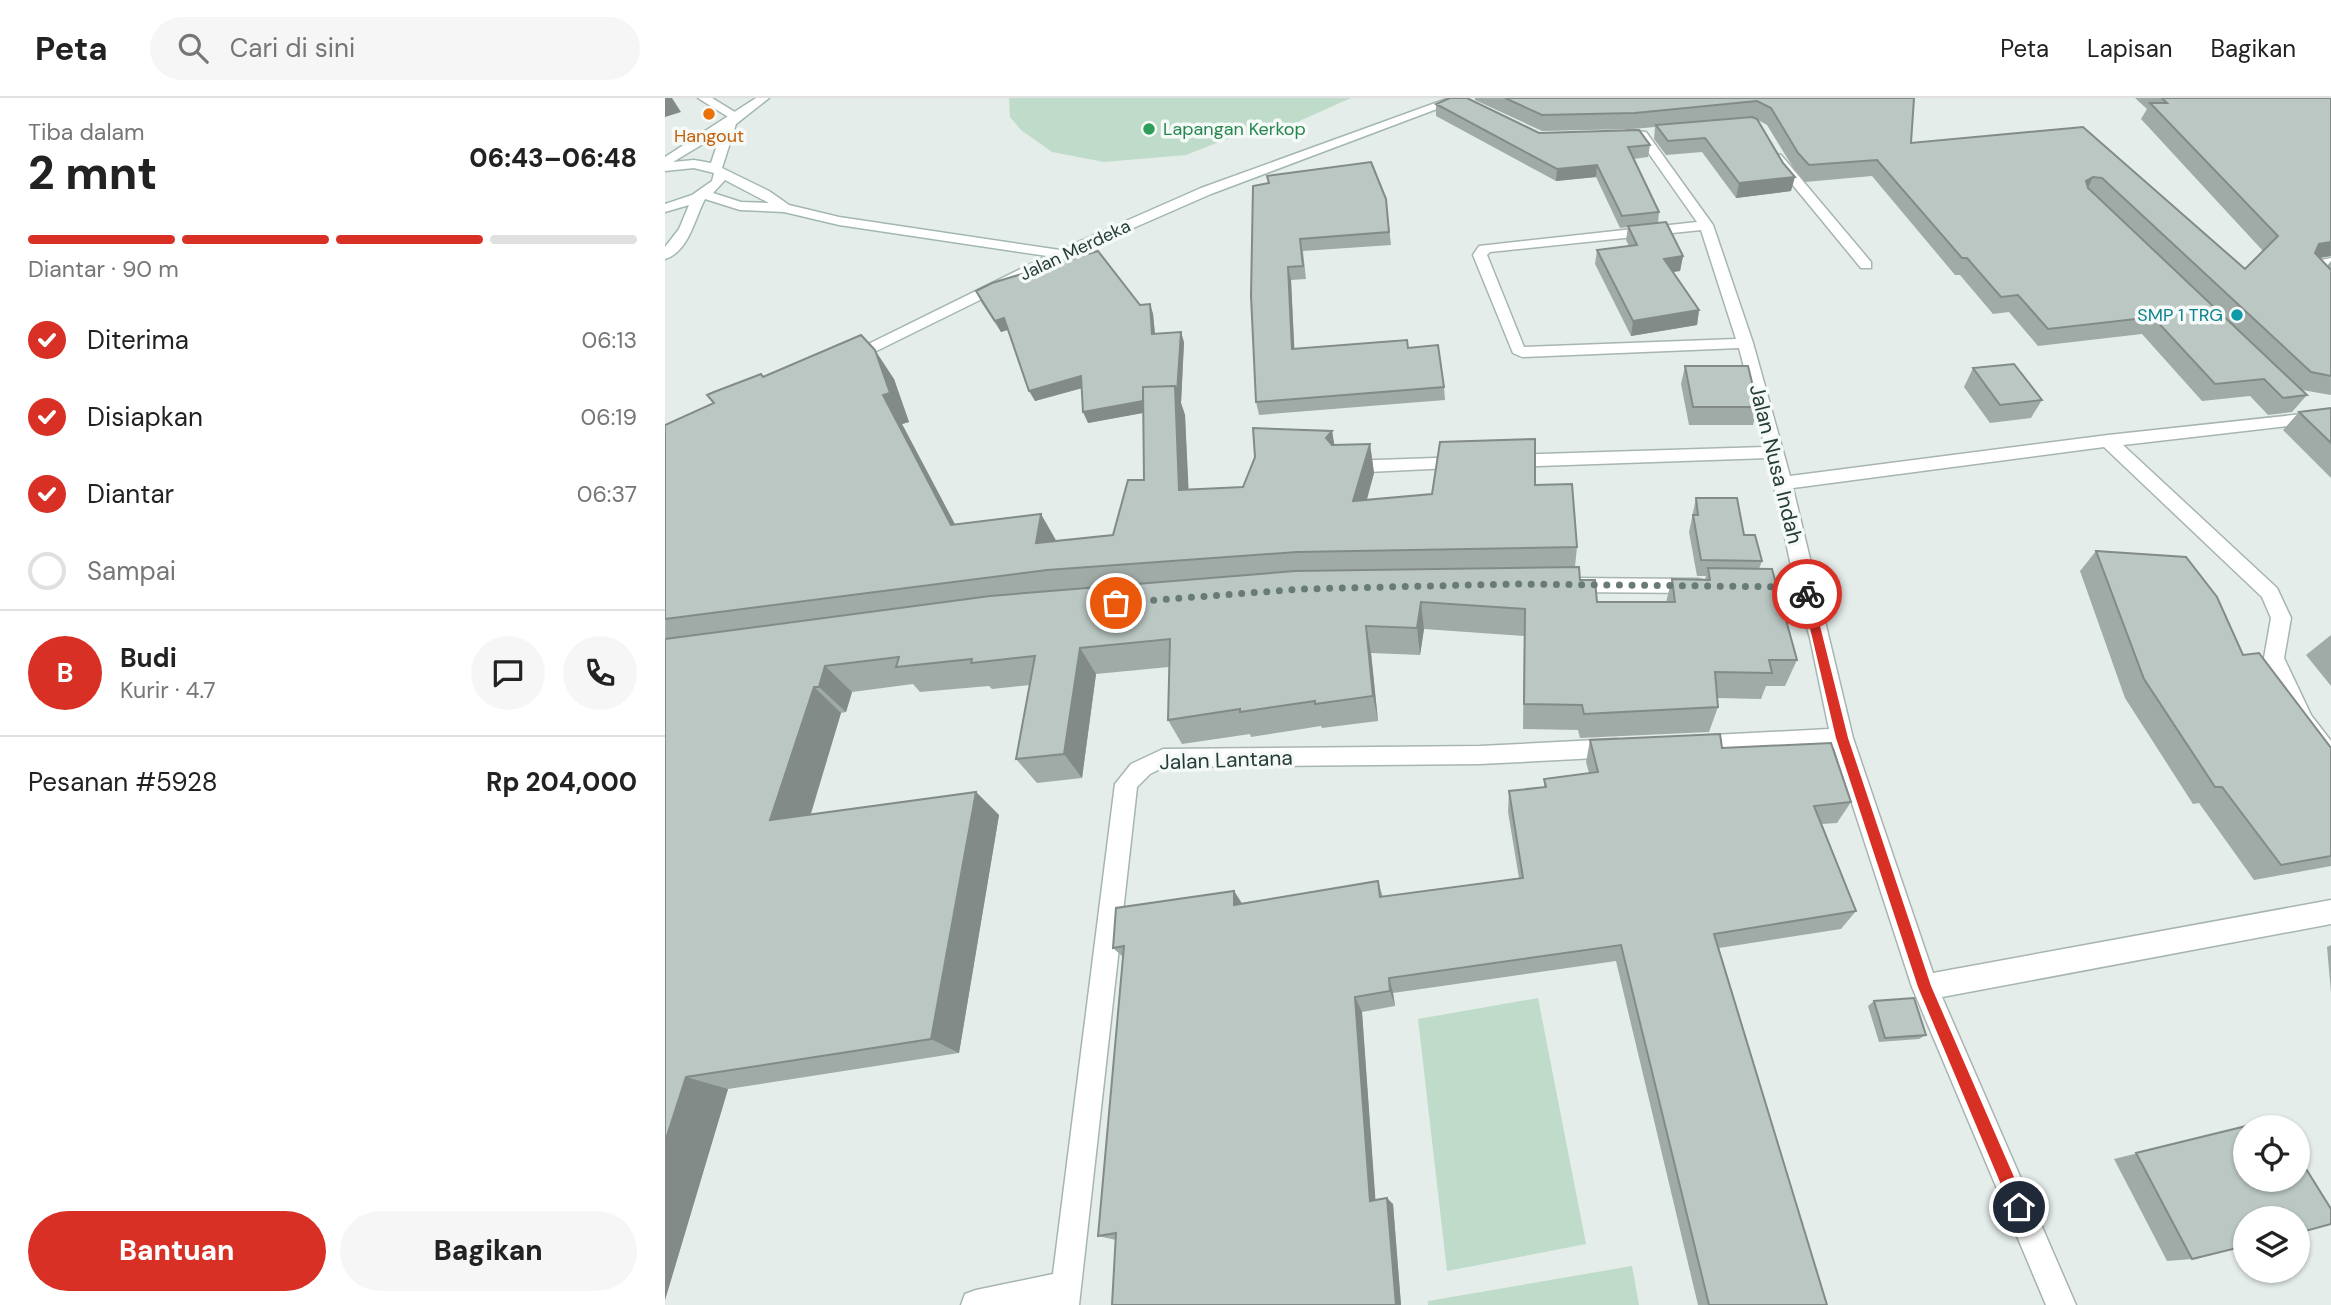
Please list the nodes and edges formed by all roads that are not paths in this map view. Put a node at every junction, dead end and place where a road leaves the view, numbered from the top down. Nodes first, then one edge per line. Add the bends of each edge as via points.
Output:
1 (703, 98) edge
2 (764, 98) edge
3 (1463, 101) edge
4 (734, 120) junction
5 (1609, 136) edge
6 (1772, 147) edge
7 (665, 162) edge
8 (665, 167) edge
9 (718, 171) junction
10 (701, 196) junction
11 (665, 208) edge
12 (784, 208) junction
13 (1706, 225) junction
14 (1062, 254) junction
15 (665, 255) edge
16 (2331, 262) edge
17 (1865, 265) dead end
18 (2331, 289) edge
19 (1745, 343) junction
20 (839, 365) edge
21 (2293, 400) edge
22 (2331, 416) edge
23 (2313, 419) junction
24 (2108, 440) junction
25 (1775, 452) junction
26 (1343, 467) edge
27 (1783, 483) junction
28 (1553, 585) edge
29 (1805, 587) junction
30 (1842, 738) junction
31 (1675, 746) edge
32 (1633, 748) edge
33 (2331, 757) edge
34 (2331, 912) edge
35 (1925, 987) junction
36 (1065, 1296) edge
37 (976, 1305) edge
38 (2060, 1305) edge

1 - 4 street
2 - 4 street
3 - 14 street, Jalan Merdeka via 1206,191
4 - 7 street
4 - 9 street
5 - 13 street, Jalan Nusa Indah via 1643,133
6 - 17 street via 1787,173
8 - 9 street via 694,164
9 - 10 street via 718,183
9 - 12 street
10 - 11 street
10 - 12 street via 740,206
10 - 15 street via 691,222
12 - 14 street via 839,221
13 - 19 street, Jalan Nusa Indah
13 - 19 street via 1490,248 1480,255 1522,352
14 - 20 street, Jalan Merdeka
16 - 18 street via 2312,266 2311,271
19 - 25 street, Jalan Nusa Indah
21 - 23 street
22 - 23 street
23 - 24 street
24 - 27 street
24 - 33 street via 2270,593 2281,618 2274,658 2303,721
25 - 26 street
25 - 27 street, Jalan Nusa Indah
27 - 29 street, Jalan Nusa Indah
28 - 29 street
29 - 30 street, Jalan Nusa Indah
30 - 31 street
30 - 35 street, Jalan Nusa Indah
32 - 36 street, Jalan Lantana via 1480,755 1163,758 1140,767 1126,784
34 - 35 street
35 - 38 street, Jalan Nusa Indah
36 - 37 street

